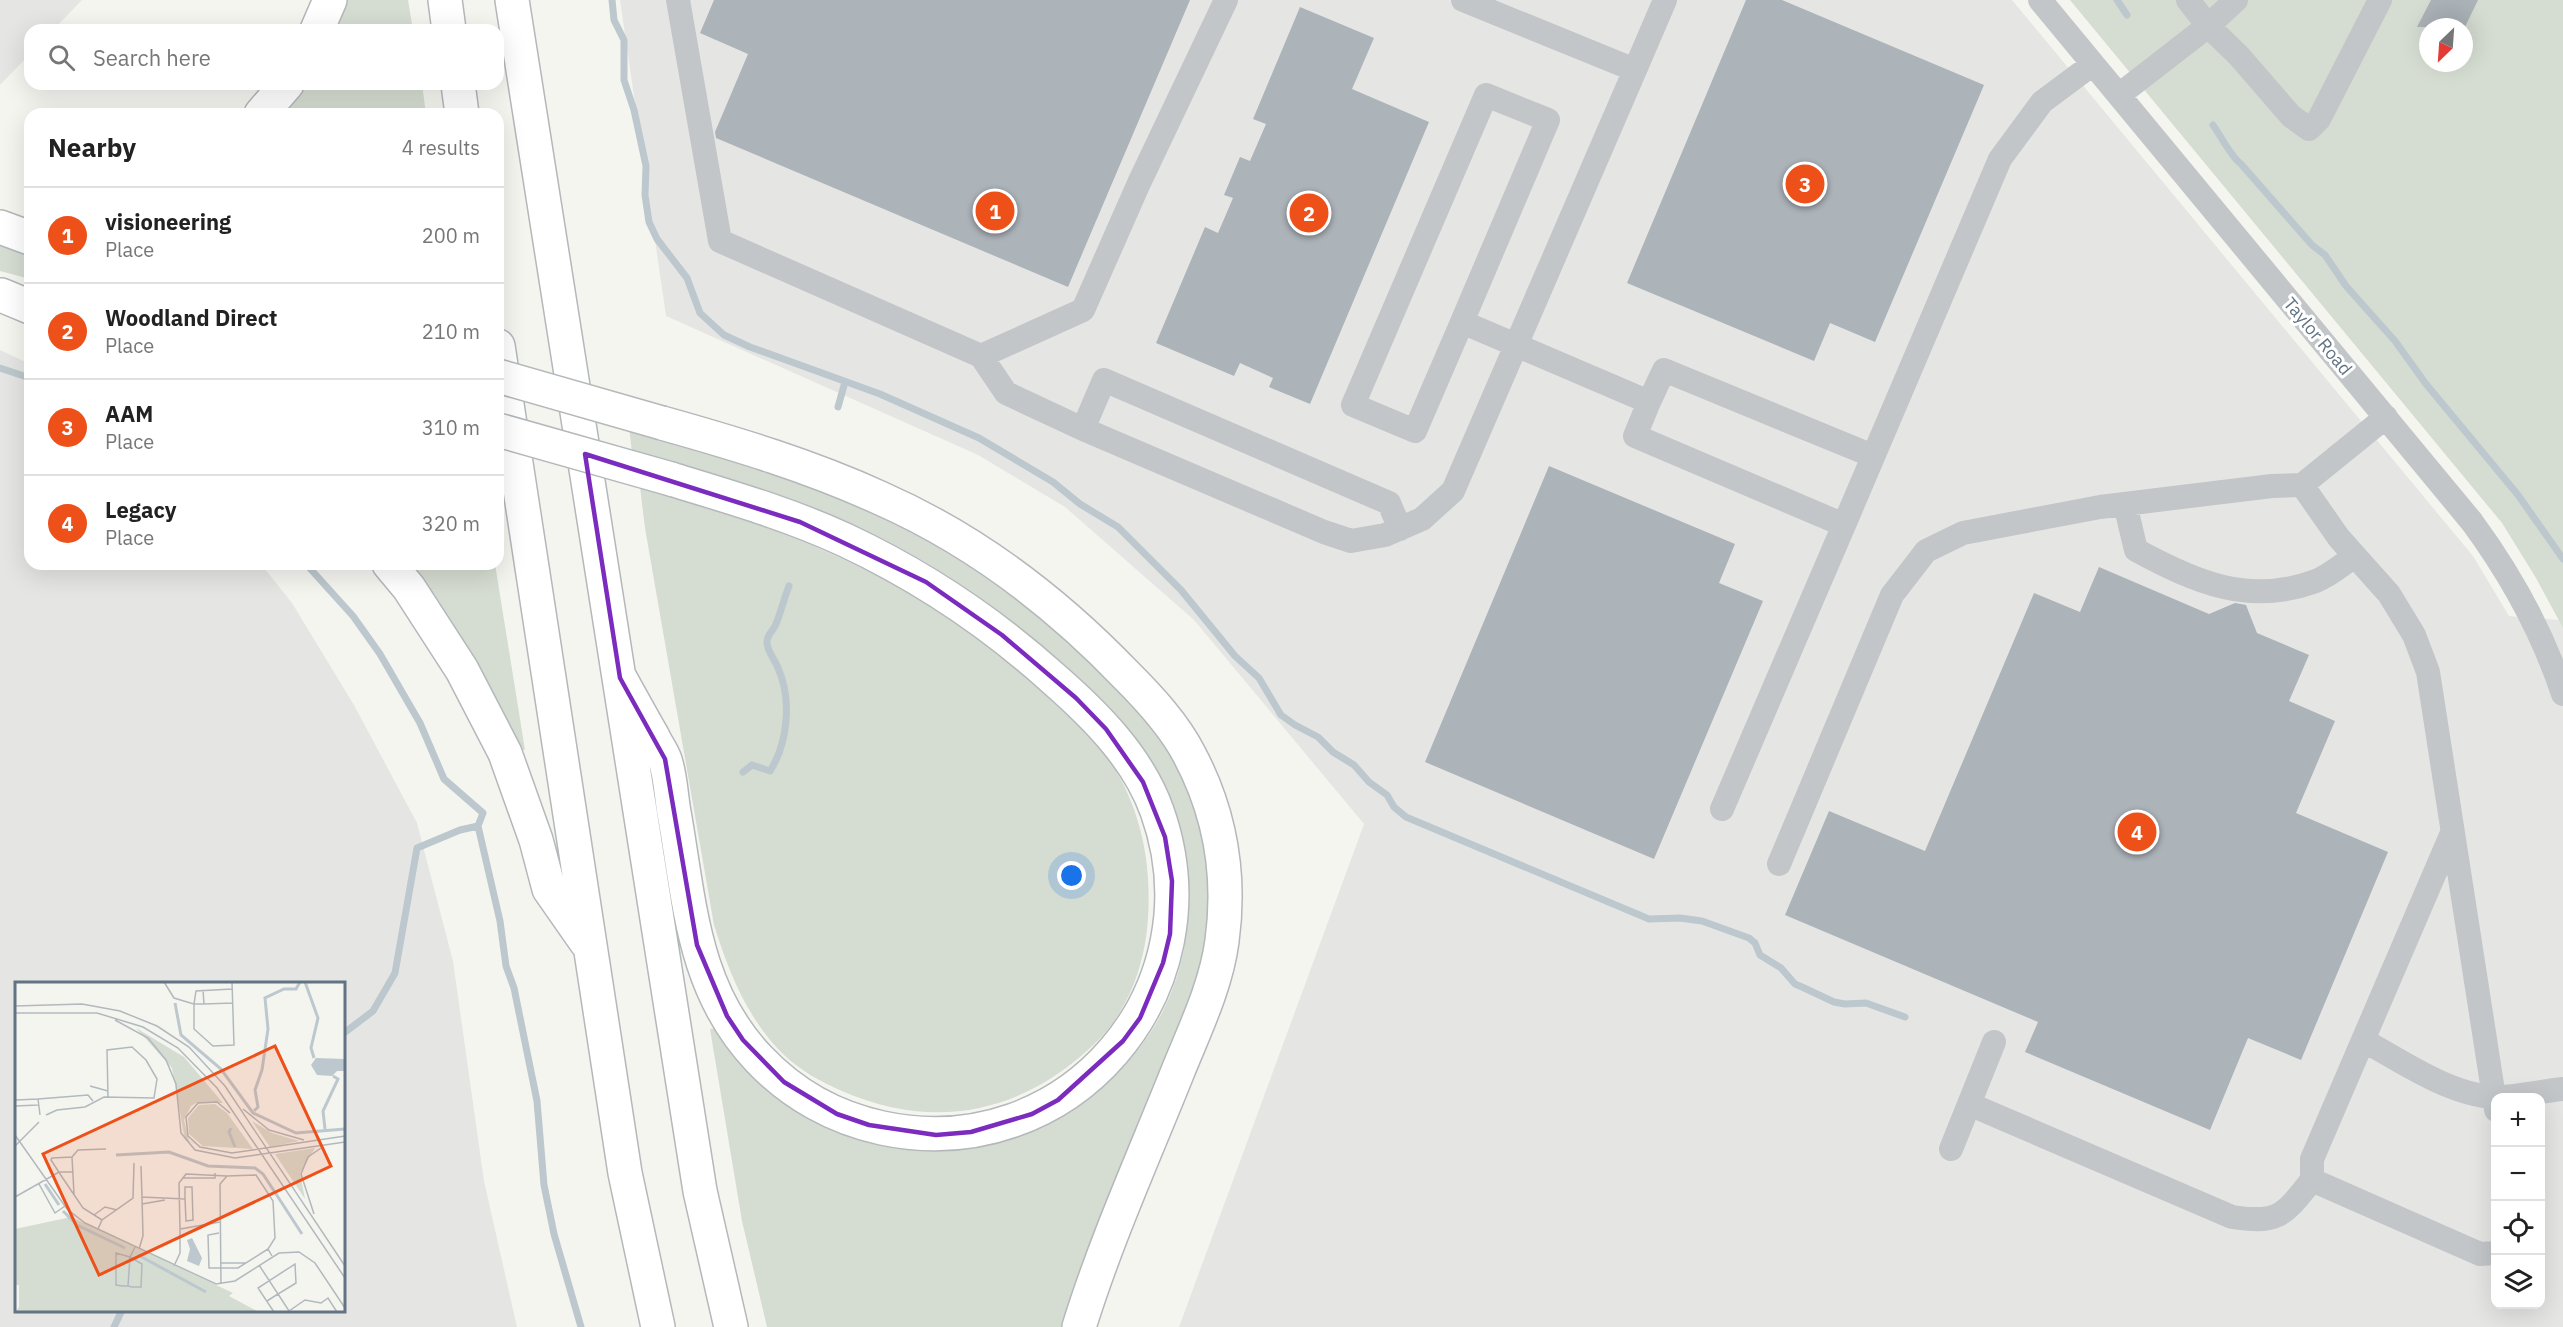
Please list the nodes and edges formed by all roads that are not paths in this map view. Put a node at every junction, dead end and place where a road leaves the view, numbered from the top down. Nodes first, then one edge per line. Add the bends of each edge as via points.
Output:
1 (330, 0) edge
2 (445, 0) edge
3 (512, 0) edge
4 (678, 0) edge
5 (1226, 0) edge
6 (1463, 0) edge
7 (1665, 0) edge
8 (2040, 0) edge
9 (2188, 0) edge
10 (2236, 0) edge
11 (2380, 0) edge
12 (320, 24) edge
13 (448, 24) edge
14 (2208, 27) junction
15 (2093, 64) junction
16 (1635, 70) junction
17 (282, 90) edge
18 (459, 90) edge
19 (2119, 95) junction
20 (266, 108) edge
21 (461, 108) edge
22 (0, 213) edge
23 (24, 213) edge
24 (0, 227) edge
25 (24, 236) edge
26 (1462, 322) junction
27 (1516, 346) junction
28 (981, 356) junction
29 (504, 378) edge
30 (504, 385) edge
31 (1649, 402) junction
32 (2385, 417) junction
33 (1083, 429) junction
34 (504, 432) edge
35 (1873, 456) junction
36 (2302, 484) junction
37 (2125, 504) junction
38 (1844, 525) junction
39 (1400, 529) junction
40 (2355, 556) junction
41 (394, 570) edge
42 (620, 678) junction
43 (2563, 694) edge
44 (1722, 809) dead end
45 (2452, 833) junction
46 (1779, 864) dead end
47 (591, 951) junction
48 (2363, 1040) junction
49 (1994, 1042) dead end
50 (2563, 1089) edge
51 (2493, 1093) edge
52 (2544, 1093) edge
53 (2491, 1101) edge
54 (1969, 1104) junction
55 (1950, 1149) dead end
56 (2312, 1180) junction
57 (2491, 1253) edge
58 (658, 1327) edge
59 (731, 1327) edge
60 (1079, 1327) edge

1 - 12 highway
2 - 13 highway
3 - 42 highway
4 - 28 street via 720,241
5 - 28 street via 1083,310
6 - 16 street
7 - 16 street
8 - 15 street, Taylor Road
9 - 14 street
10 - 14 street
11 - 14 street via 2319,119 2309,129 2291,116
14 - 19 street
15 - 19 street, Taylor Road
15 - 35 street via 2042,102 2000,159
16 - 27 street
17 - 20 highway
18 - 21 highway
19 - 32 street, Taylor Road
22 - 23 highway
24 - 25 highway
26 - 26 street via 1415,431 1353,405 1486,94 1548,120
26 - 27 street
27 - 31 street
27 - 39 street via 1453,491 1422,519
28 - 33 street via 1006,393
29 - 60 highway, bridge via 789,460 929,522 1048,602 1117,665 1169,723 1193,762 1222,842 1222,943 1205,1002
30 - 47 highway
31 - 35 street via 1664,370
31 - 38 street via 1635,436
32 - 36 street
32 - 43 street, Taylor Road via 2500,561 2537,628
33 - 39 street via 1351,541
33 - 39 street via 1104,380 1389,503
34 - 42 highway, bridge via 752,504 844,539 926,582 1039,665 1106,729 1143,782 1165,837 1172,881 1170,934 1140,1018 1104,1064 1058,1100 1032,1114 981,1130 936,1135 903,1133 837,1114 810,1101 784,1082 743,1040 711,988 697,945 664,759
35 - 38 street
36 - 37 street
36 - 40 street
37 - 40 street via 2136,550 2220,588 2267,593 2317,581
37 - 46 street via 1963,533 1926,551 1892,595
38 - 44 street
40 - 45 street via 2389,594 2414,635 2428,672
41 - 47 highway via 462,669 505,753 549,889
42 - 59 highway via 700,1191
45 - 48 street
45 - 51 street
47 - 58 highway via 625,1173
48 - 53 street via 2423,1074
48 - 56 street via 2313,1159
49 - 54 street
50 - 52 street
54 - 55 street
54 - 56 street via 2232,1217 2258,1221 2277,1217
56 - 57 street via 2480,1254

